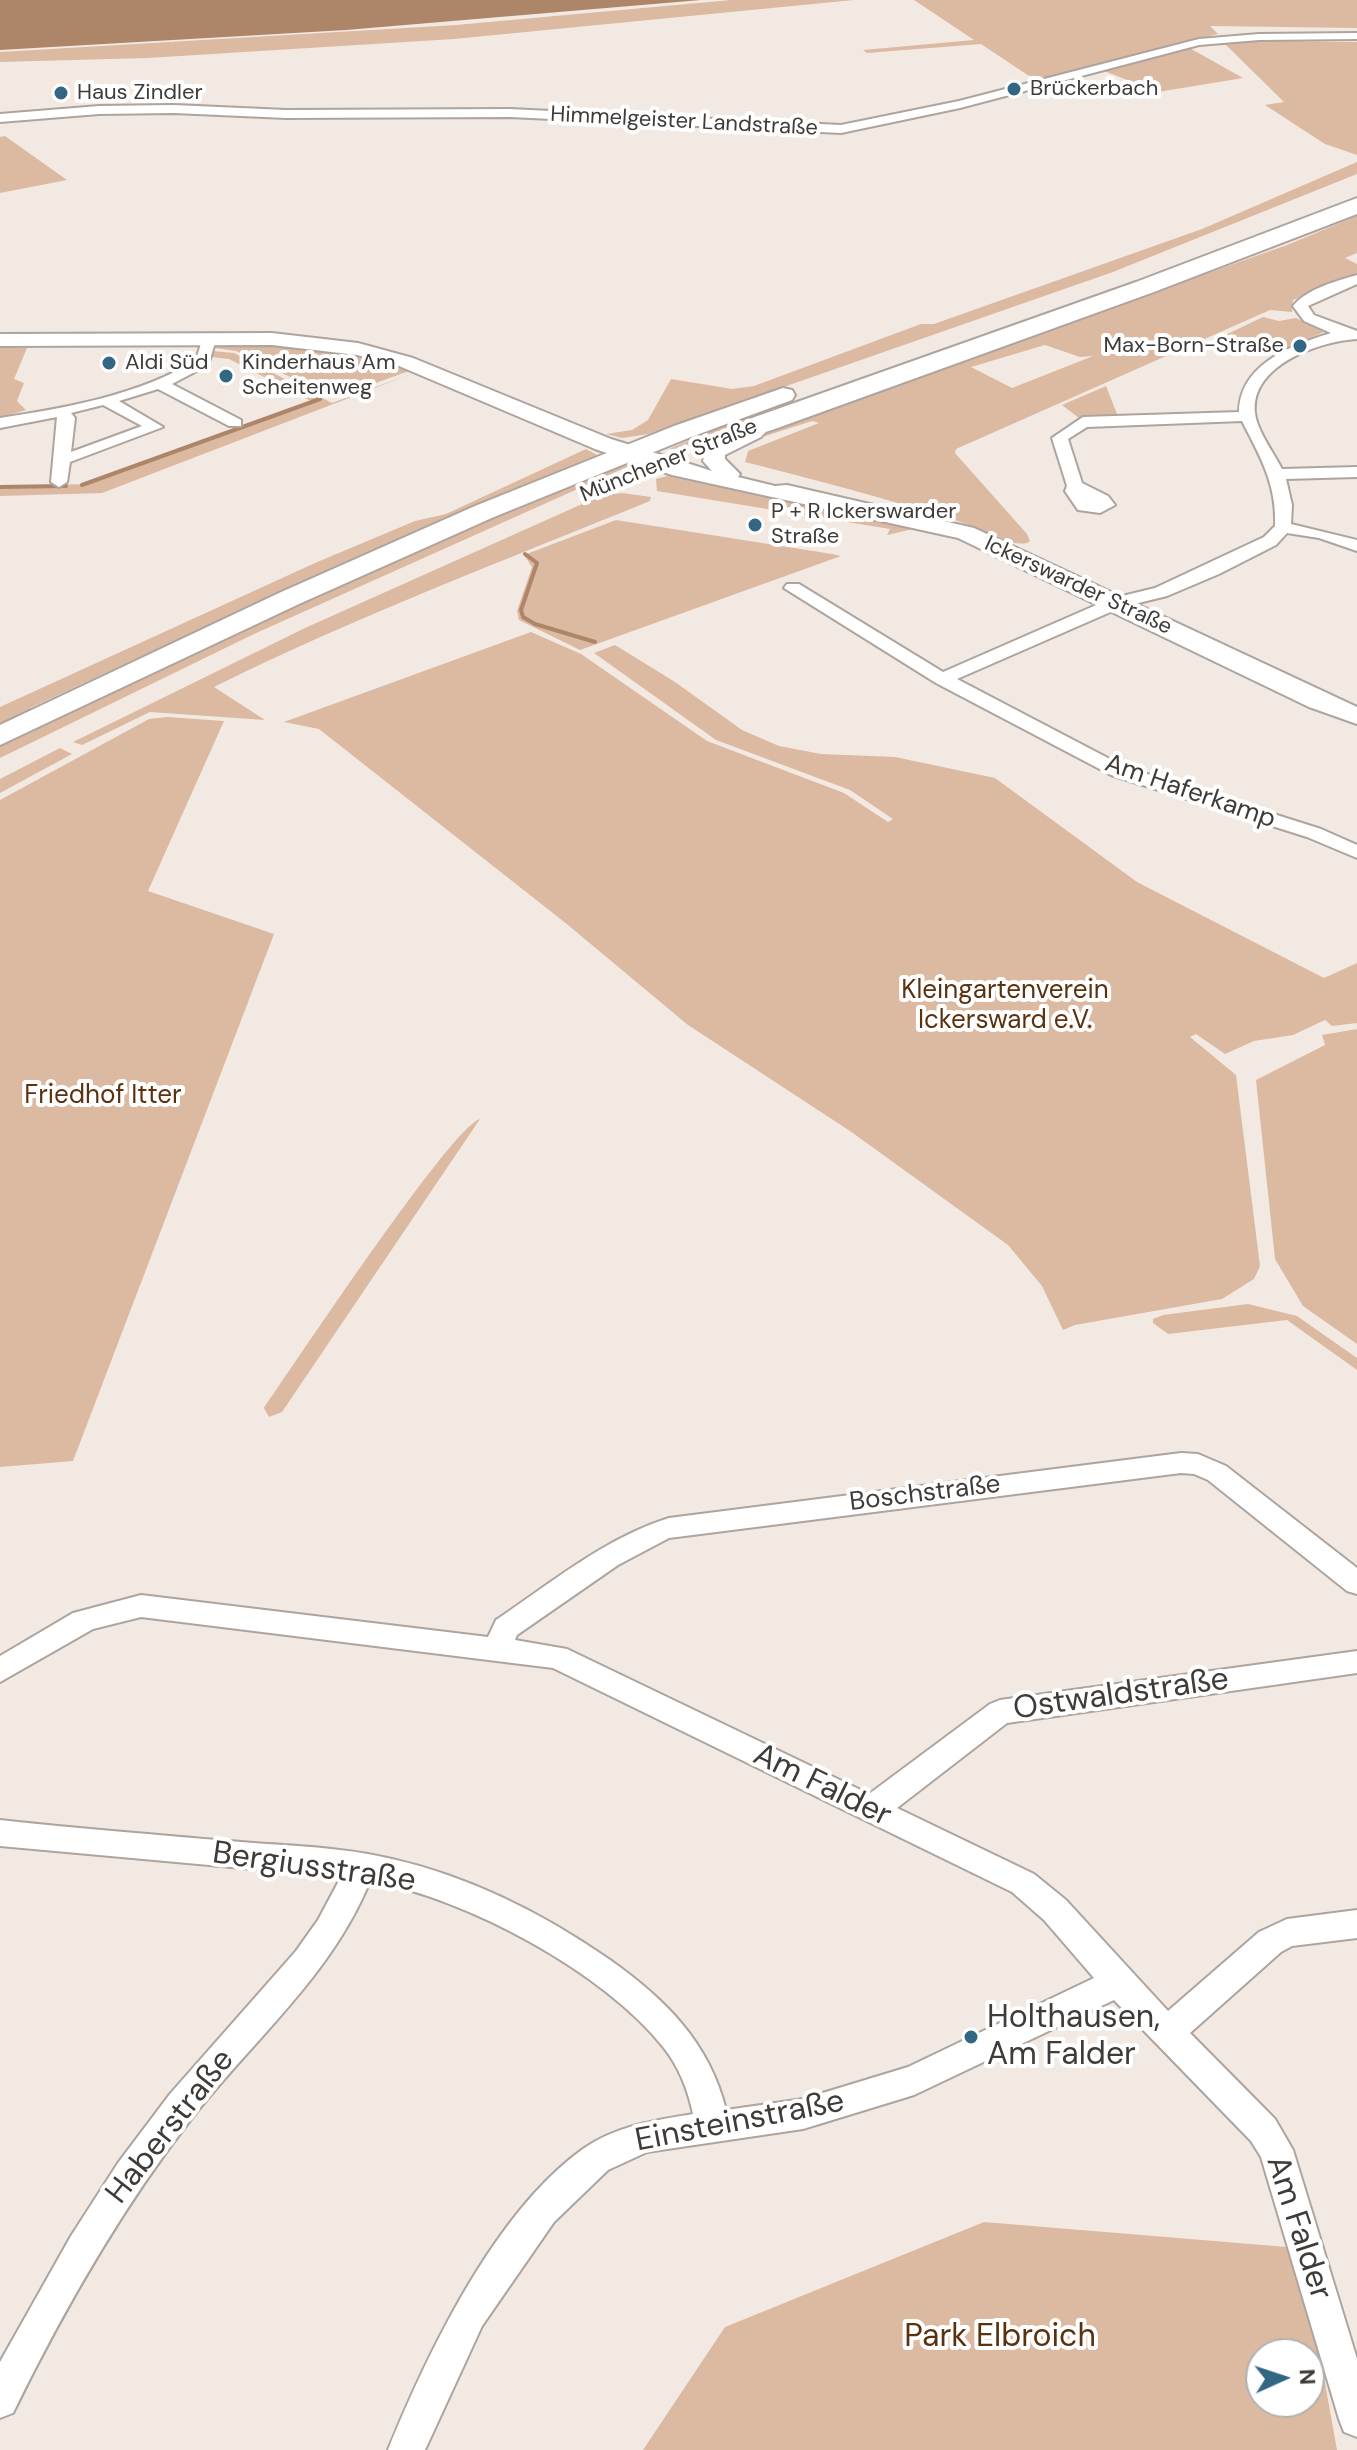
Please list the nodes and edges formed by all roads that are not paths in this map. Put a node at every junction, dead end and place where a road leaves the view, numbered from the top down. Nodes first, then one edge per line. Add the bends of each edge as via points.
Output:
1 (1357, 36) edge
2 (0, 118) edge
3 (1357, 186) edge
4 (1357, 205) edge
5 (1357, 279) edge
6 (1353, 335) edge
7 (0, 340) edge
8 (209, 340) junction
9 (158, 383) junction
10 (783, 395) joint
11 (105, 400) junction
12 (61, 411) junction
13 (1247, 416) junction
14 (0, 423) edge
15 (235, 423) dead end
16 (762, 424) junction
17 (64, 451) junction
18 (652, 456) junction
19 (1357, 472) edge
20 (729, 474) junction
21 (1277, 474) junction
22 (59, 482) dead end
23 (1075, 486) dead end
24 (787, 492) junction
25 (1283, 527) junction
26 (1357, 546) edge
27 (793, 588) dead end
28 (1127, 608) junction
29 (942, 679) junction
30 (1357, 716) edge
31 (0, 736) edge
32 (0, 765) edge
33 (1357, 852) edge
34 (1357, 1583) edge
35 (496, 1650) junction
36 (1357, 1662) edge
37 (0, 1671) edge
38 (870, 1811) junction
39 (0, 1833) edge
40 (360, 1867) junction
41 (1357, 1924) edge
42 (1118, 1982) junction
43 (1169, 2031) junction
44 (713, 2126) junction
45 (1345, 2340) edge
46 (0, 2400) edge
47 (1357, 2419) edge
48 (406, 2450) edge

1 - 2 street, Himmelgeister Landstraße via 1199,42 841,129 510,113 174,109
3 - 10 highway, Münchener Straße via 1124,277
4 - 16 highway, Münchener Straße
5 - 6 street via 1300,306 1309,318
6 - 13 street via 1349,341 1279,362 1252,386
7 - 8 main road, Ickerswarder Straße
8 - 9 street via 199,365
8 - 18 main road, Ickerswarder Straße via 272,339 368,351
9 - 11 street
9 - 15 street
10 - 18 main road, Münchener Straße
11 - 12 street
11 - 17 street via 155,427 90,451 77,444
12 - 14 street
12 - 17 street via 67,418
13 - 21 street
13 - 23 street via 1083,422 1060,438
16 - 18 main road, Münchener Straße
16 - 20 main road via 714,452 714,461
17 - 22 street
18 - 20 main road, Ickerswarder Straße
18 - 24 main road, Ickerswarder Straße via 775,493
18 - 31 main road, Münchener Straße via 291,598
18 - 32 main road, Münchener Straße
19 - 21 street
20 - 24 main road, Ickerswarder Straße
21 - 25 street
24 - 28 main road, Ickerswarder Straße via 966,533
25 - 26 street
25 - 28 street via 1270,541 1161,592 1158,601
27 - 29 street, Am Haferkamp
28 - 29 street
28 - 30 main road, Ickerswarder Straße
29 - 33 street, Am Haferkamp via 1118,771 1314,833
34 - 35 street, Boschstraße via 1217,1473 1181,1463 669,1528 608,1558 506,1628
35 - 37 street, Am Falder via 141,1606 107,1610 69,1627
35 - 38 street, Am Falder via 557,1657
36 - 38 street, Ostwaldstraße via 1000,1712
38 - 42 street, Am Falder via 1023,1883 1055,1910
39 - 40 street, Bergiusstraße
40 - 44 street, Bergiusstraße via 461,1893 522,1920 644,2002 699,2071
40 - 46 street, Haberstraße via 314,1950 182,2105 113,2200 39,2320
41 - 43 street via 1287,1933 1270,1942
42 - 43 street, Am Falder
42 - 44 street, Einsteinstraße via 914,2080 803,2114
43 - 45 street, Am Falder via 1276,2150
44 - 48 street, Einsteinstraße via 644,2137 619,2147 586,2167 542,2210 469,2314
45 - 47 street, Am Falder

